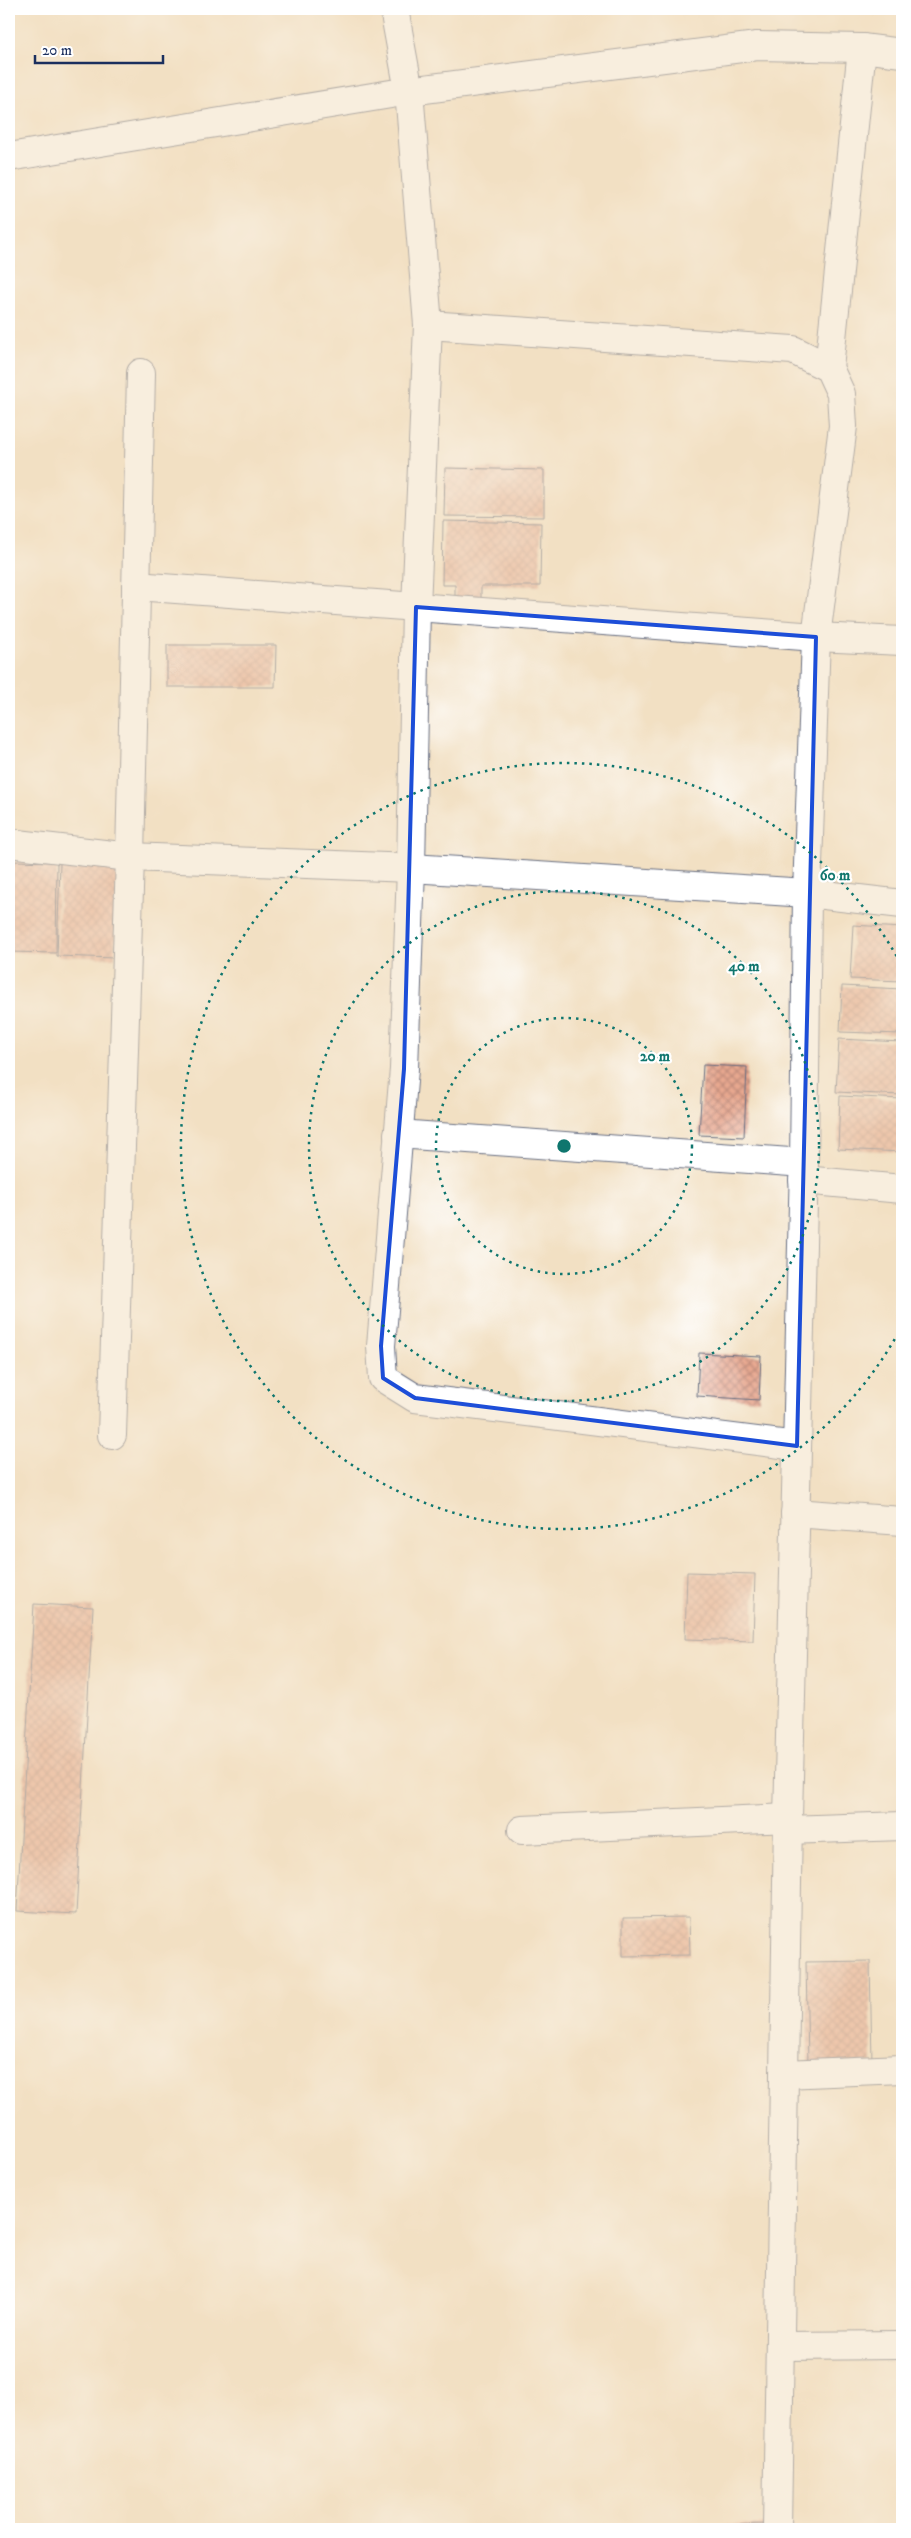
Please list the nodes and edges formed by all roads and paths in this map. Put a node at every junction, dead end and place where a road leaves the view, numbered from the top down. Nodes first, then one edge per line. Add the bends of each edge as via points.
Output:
1 (394, 9) edge
2 (862, 48) junction
3 (902, 53) edge
4 (409, 92) junction
5 (9, 157) edge
6 (428, 325) junction
7 (828, 368) junction
8 (141, 373) dead end
9 (136, 586) junction
10 (416, 607) junction
11 (816, 637) junction
12 (902, 641) edge
13 (9, 843) edge
14 (130, 857) junction
15 (411, 868) junction
16 (807, 893) junction
17 (902, 904) edge
18 (398, 1134) junction
19 (804, 1172) junction
20 (902, 1189) edge
21 (112, 1436) dead end
22 (797, 1446) junction
23 (795, 1514) junction
24 (902, 1521) edge
25 (788, 1824) junction
26 (902, 1826) edge
27 (522, 1830) dead end
28 (902, 2069) edge
29 (784, 2074) junction
30 (902, 2345) edge
31 (780, 2346) junction
32 (777, 2529) edge

1 - 4 street
2 - 3 street
2 - 4 street via 757,46
2 - 7 street
4 - 5 street
4 - 6 street
6 - 7 street via 793,350
6 - 10 street
7 - 11 street via 840,394 843,426
8 - 9 street
9 - 10 street
9 - 14 street
10 - 11 street
10 - 15 street
11 - 12 street
11 - 16 street
13 - 14 street
14 - 15 street
14 - 21 street
15 - 16 street
15 - 18 street via 404,1070
16 - 17 street
16 - 19 street
18 - 19 street
18 - 22 street via 381,1346 383,1378 415,1398
19 - 20 street
19 - 22 street
22 - 23 street
23 - 24 street
23 - 25 street
25 - 26 street
25 - 27 street
25 - 29 street
28 - 29 street
29 - 31 street
30 - 31 street
31 - 32 street

